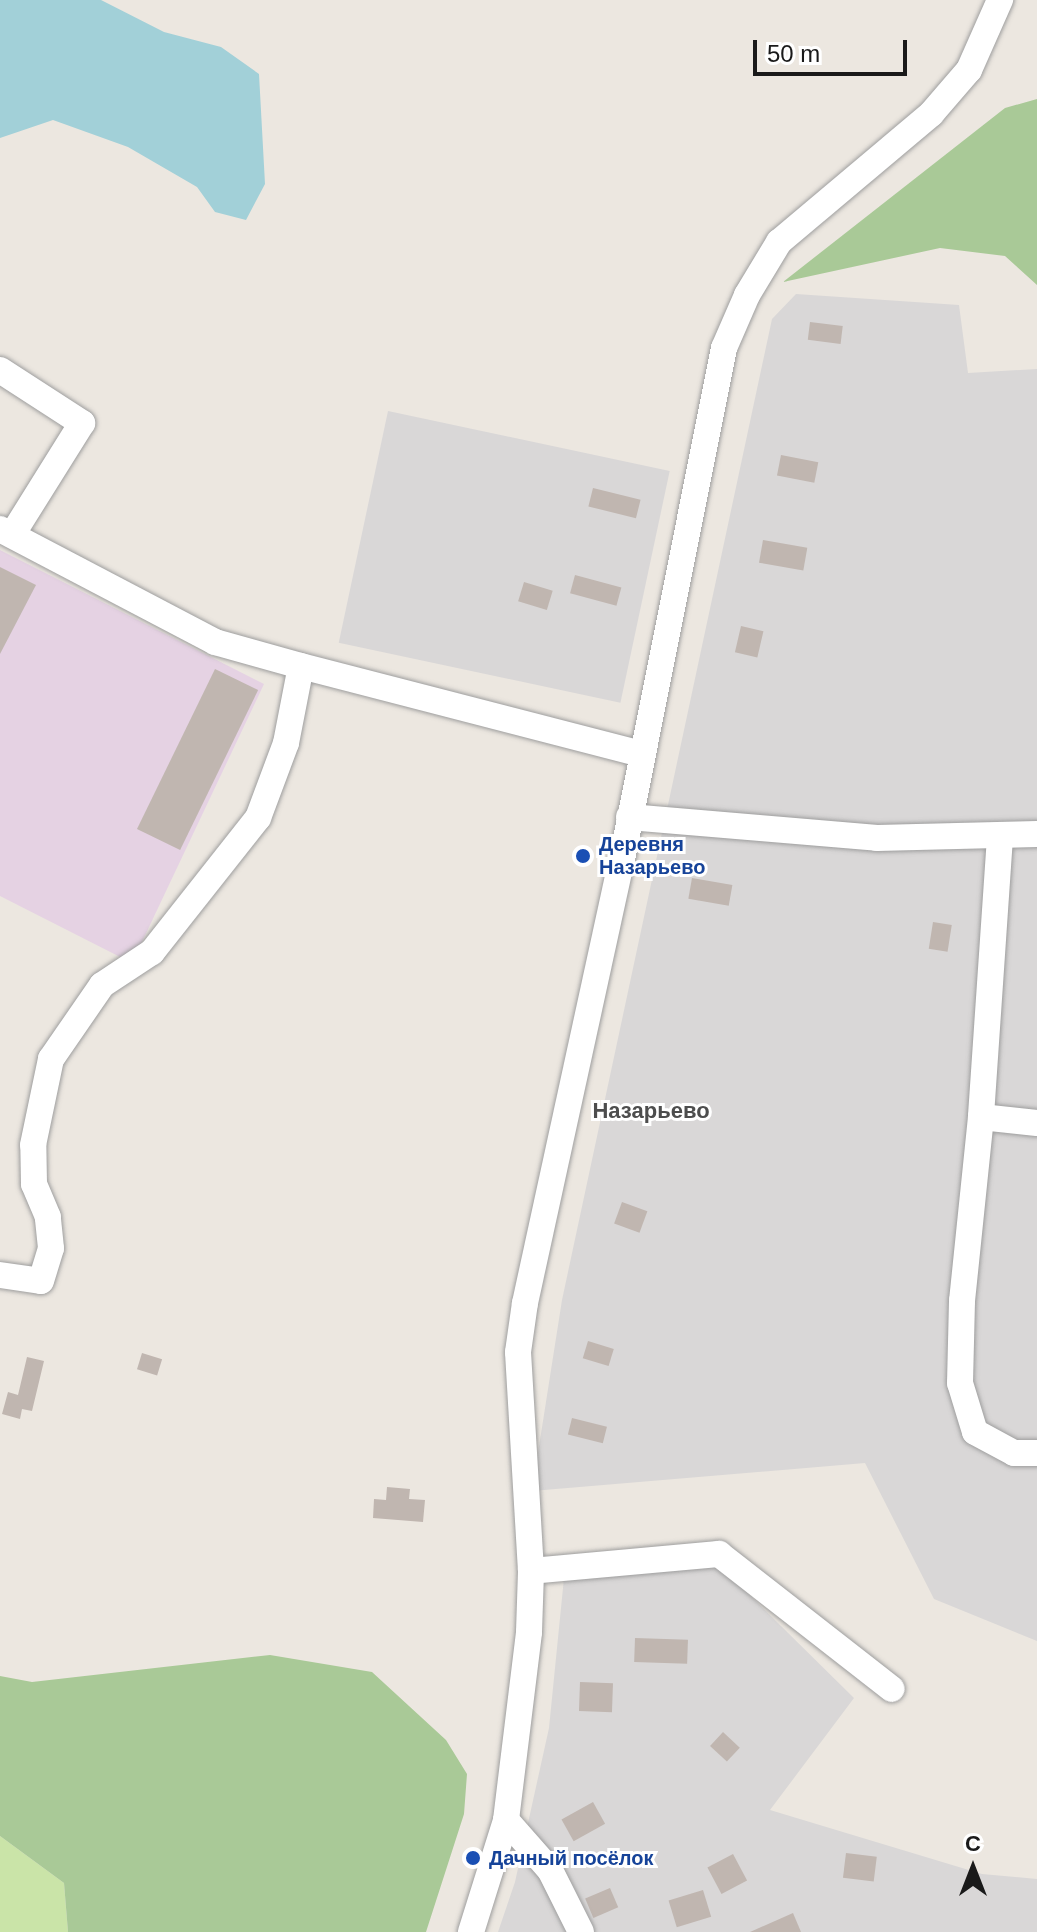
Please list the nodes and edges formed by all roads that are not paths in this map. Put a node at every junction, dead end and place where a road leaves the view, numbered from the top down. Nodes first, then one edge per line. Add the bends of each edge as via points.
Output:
1 (1000, 0) edge
2 (0, 370) edge
3 (6, 532) edge
4 (301, 666) junction
5 (641, 754) junction
6 (629, 817) junction
7 (1037, 834) edge
8 (1000, 837) junction
9 (981, 1117) junction
10 (1037, 1123) edge
11 (0, 1275) edge
12 (1037, 1453) edge
13 (531, 1571) junction
14 (892, 1689) dead end
15 (506, 1820) junction
16 (471, 1932) edge
17 (581, 1932) edge

1 - 5 street via 969,70 931,114 779,242 747,295 724,348
2 - 3 street via 82,423
3 - 4 street via 215,642
4 - 5 street
4 - 11 street via 286,743 258,818 152,952 102,985 51,1059 33,1145 34,1184 48,1217 51,1248 41,1281
5 - 6 street
6 - 8 street via 877,838
6 - 13 street via 518,1352
7 - 8 street
8 - 9 street
9 - 10 street
9 - 12 street via 962,1301 960,1383 975,1432 1014,1453
13 - 14 street via 719,1554
13 - 15 street via 529,1632
15 - 16 street
15 - 17 street via 550,1870

